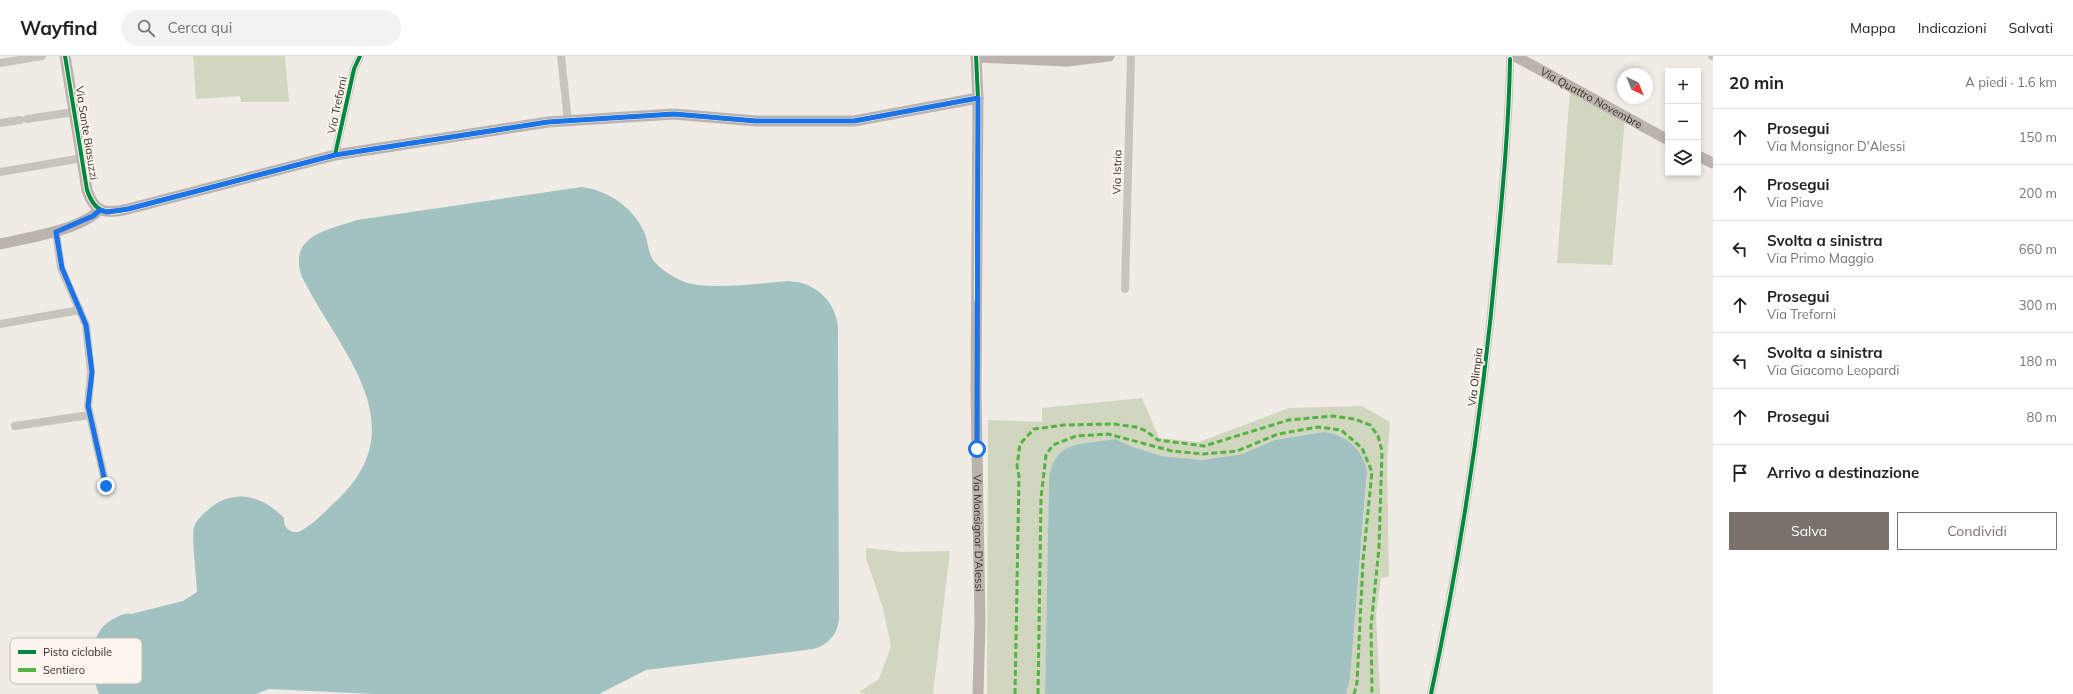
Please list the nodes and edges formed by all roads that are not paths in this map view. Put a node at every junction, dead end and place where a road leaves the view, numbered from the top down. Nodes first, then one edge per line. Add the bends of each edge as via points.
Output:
1 (42, 56) edge
2 (65, 56) edge
3 (360, 56) edge
4 (561, 56) edge
5 (976, 56) edge
6 (1109, 56) edge
7 (1130, 56) edge
8 (1512, 57) edge
9 (0, 63) edge
10 (978, 98) junction
11 (74, 112) junction
12 (568, 121) junction
13 (0, 123) edge
14 (1665, 138) edge
15 (335, 155) junction
16 (1701, 157) edge
17 (83, 158) junction
18 (1713, 163) edge
19 (0, 172) edge
20 (100, 210) junction
21 (56, 232) junction
22 (0, 244) edge
23 (1125, 289) dead end
24 (80, 310) junction
25 (0, 324) edge
26 (90, 415) junction
27 (15, 426) dead end
28 (106, 486) dead end
29 (978, 694) edge
30 (1431, 694) edge

1 - 9 street
2 - 11 street, Via Sante Biasuzzi
3 - 15 street, Via Treforni via 354,69
4 - 12 street
5 - 6 street via 1067,61
5 - 10 street, Via Monsignor D'Alessi
7 - 23 street, Via Istria
8 - 14 street, Via Quattro Novembre
8 - 30 street, Via Olimpia via 1509,129 1491,322 1452,595
10 - 12 street via 847,122 756,121 674,114
10 - 29 street, Via Monsignor D'Alessi
11 - 13 street
11 - 17 street, Via Sante Biasuzzi
12 - 15 street
15 - 20 street via 128,209 107,212
16 - 18 street
17 - 19 street
17 - 20 street, Via Sante Biasuzzi via 87,190 92,203
20 - 21 street via 93,216
21 - 22 street
21 - 24 street via 62,268
24 - 25 street
24 - 26 street via 86,325 92,372 88,406
26 - 27 street
26 - 28 street

